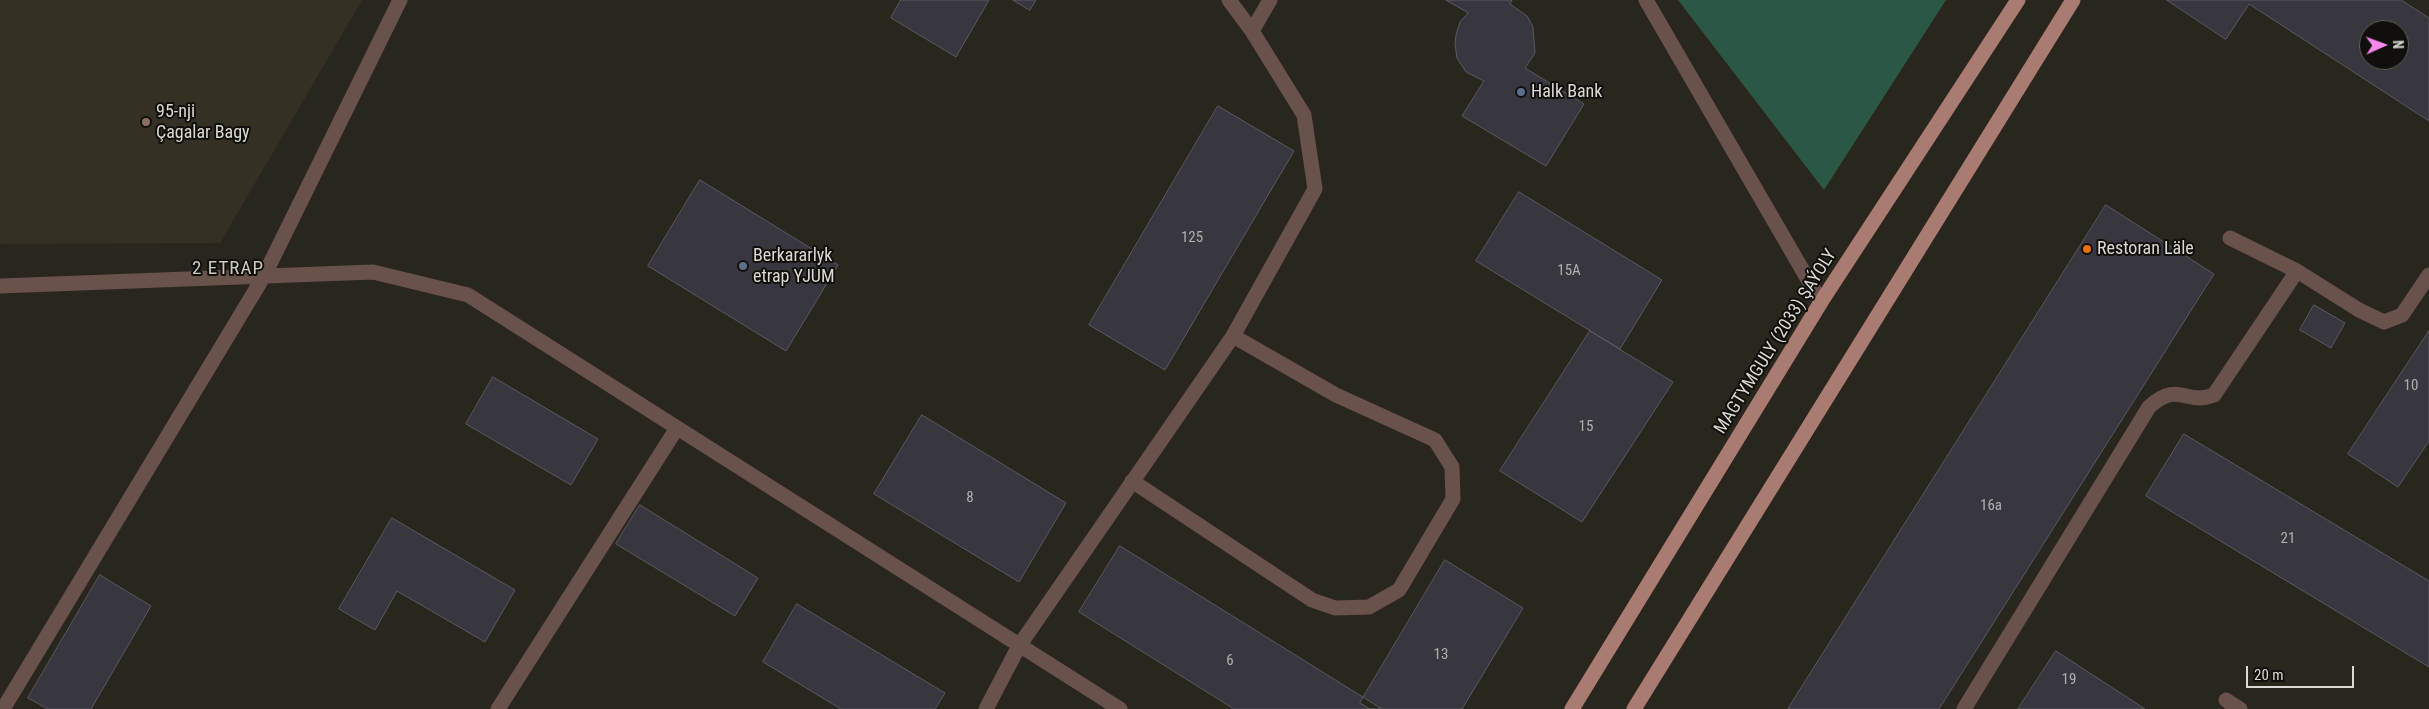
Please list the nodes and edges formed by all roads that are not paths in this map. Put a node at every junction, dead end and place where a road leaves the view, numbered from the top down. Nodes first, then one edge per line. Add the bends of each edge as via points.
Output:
1 (400, 0) edge
2 (1229, 0) edge
3 (1270, 0) edge
4 (1646, 0) edge
5 (2018, 0) edge
6 (2073, 0) edge
7 (1252, 31) junction
8 (2230, 238) dead end
9 (2297, 270) junction
10 (2429, 275) edge
11 (264, 276) junction
12 (0, 286) edge
13 (1821, 302) junction
14 (1234, 336) junction
15 (677, 428) junction
16 (1132, 481) junction
17 (1019, 646) junction
18 (2226, 700) dead end
19 (2, 709) edge
20 (498, 709) edge
21 (986, 709) edge
22 (1120, 709) edge
23 (1572, 709) edge
24 (1634, 709) edge
25 (1964, 709) edge
26 (2240, 709) edge

1 - 11 street
2 - 7 street
3 - 7 street
4 - 13 street
5 - 13 main road, MAGTYMGULY (2033) ŞAÝOLY
6 - 24 main road
7 - 14 street via 1304,115 1315,189
8 - 9 street
9 - 10 street via 2359,310 2384,322 2402,316
9 - 25 street via 2214,395 2203,399 2171,393 2149,407
11 - 12 street
11 - 15 street via 374,272 468,295
11 - 19 street
13 - 23 main road, MAGTYMGULY (2033) ŞAÝOLY
14 - 16 street
14 - 16 street via 1336,395 1435,440 1452,467 1453,499 1399,590 1369,607 1335,608 1312,600
15 - 17 street
15 - 20 street
16 - 17 street
17 - 21 street
17 - 22 street
18 - 26 street

